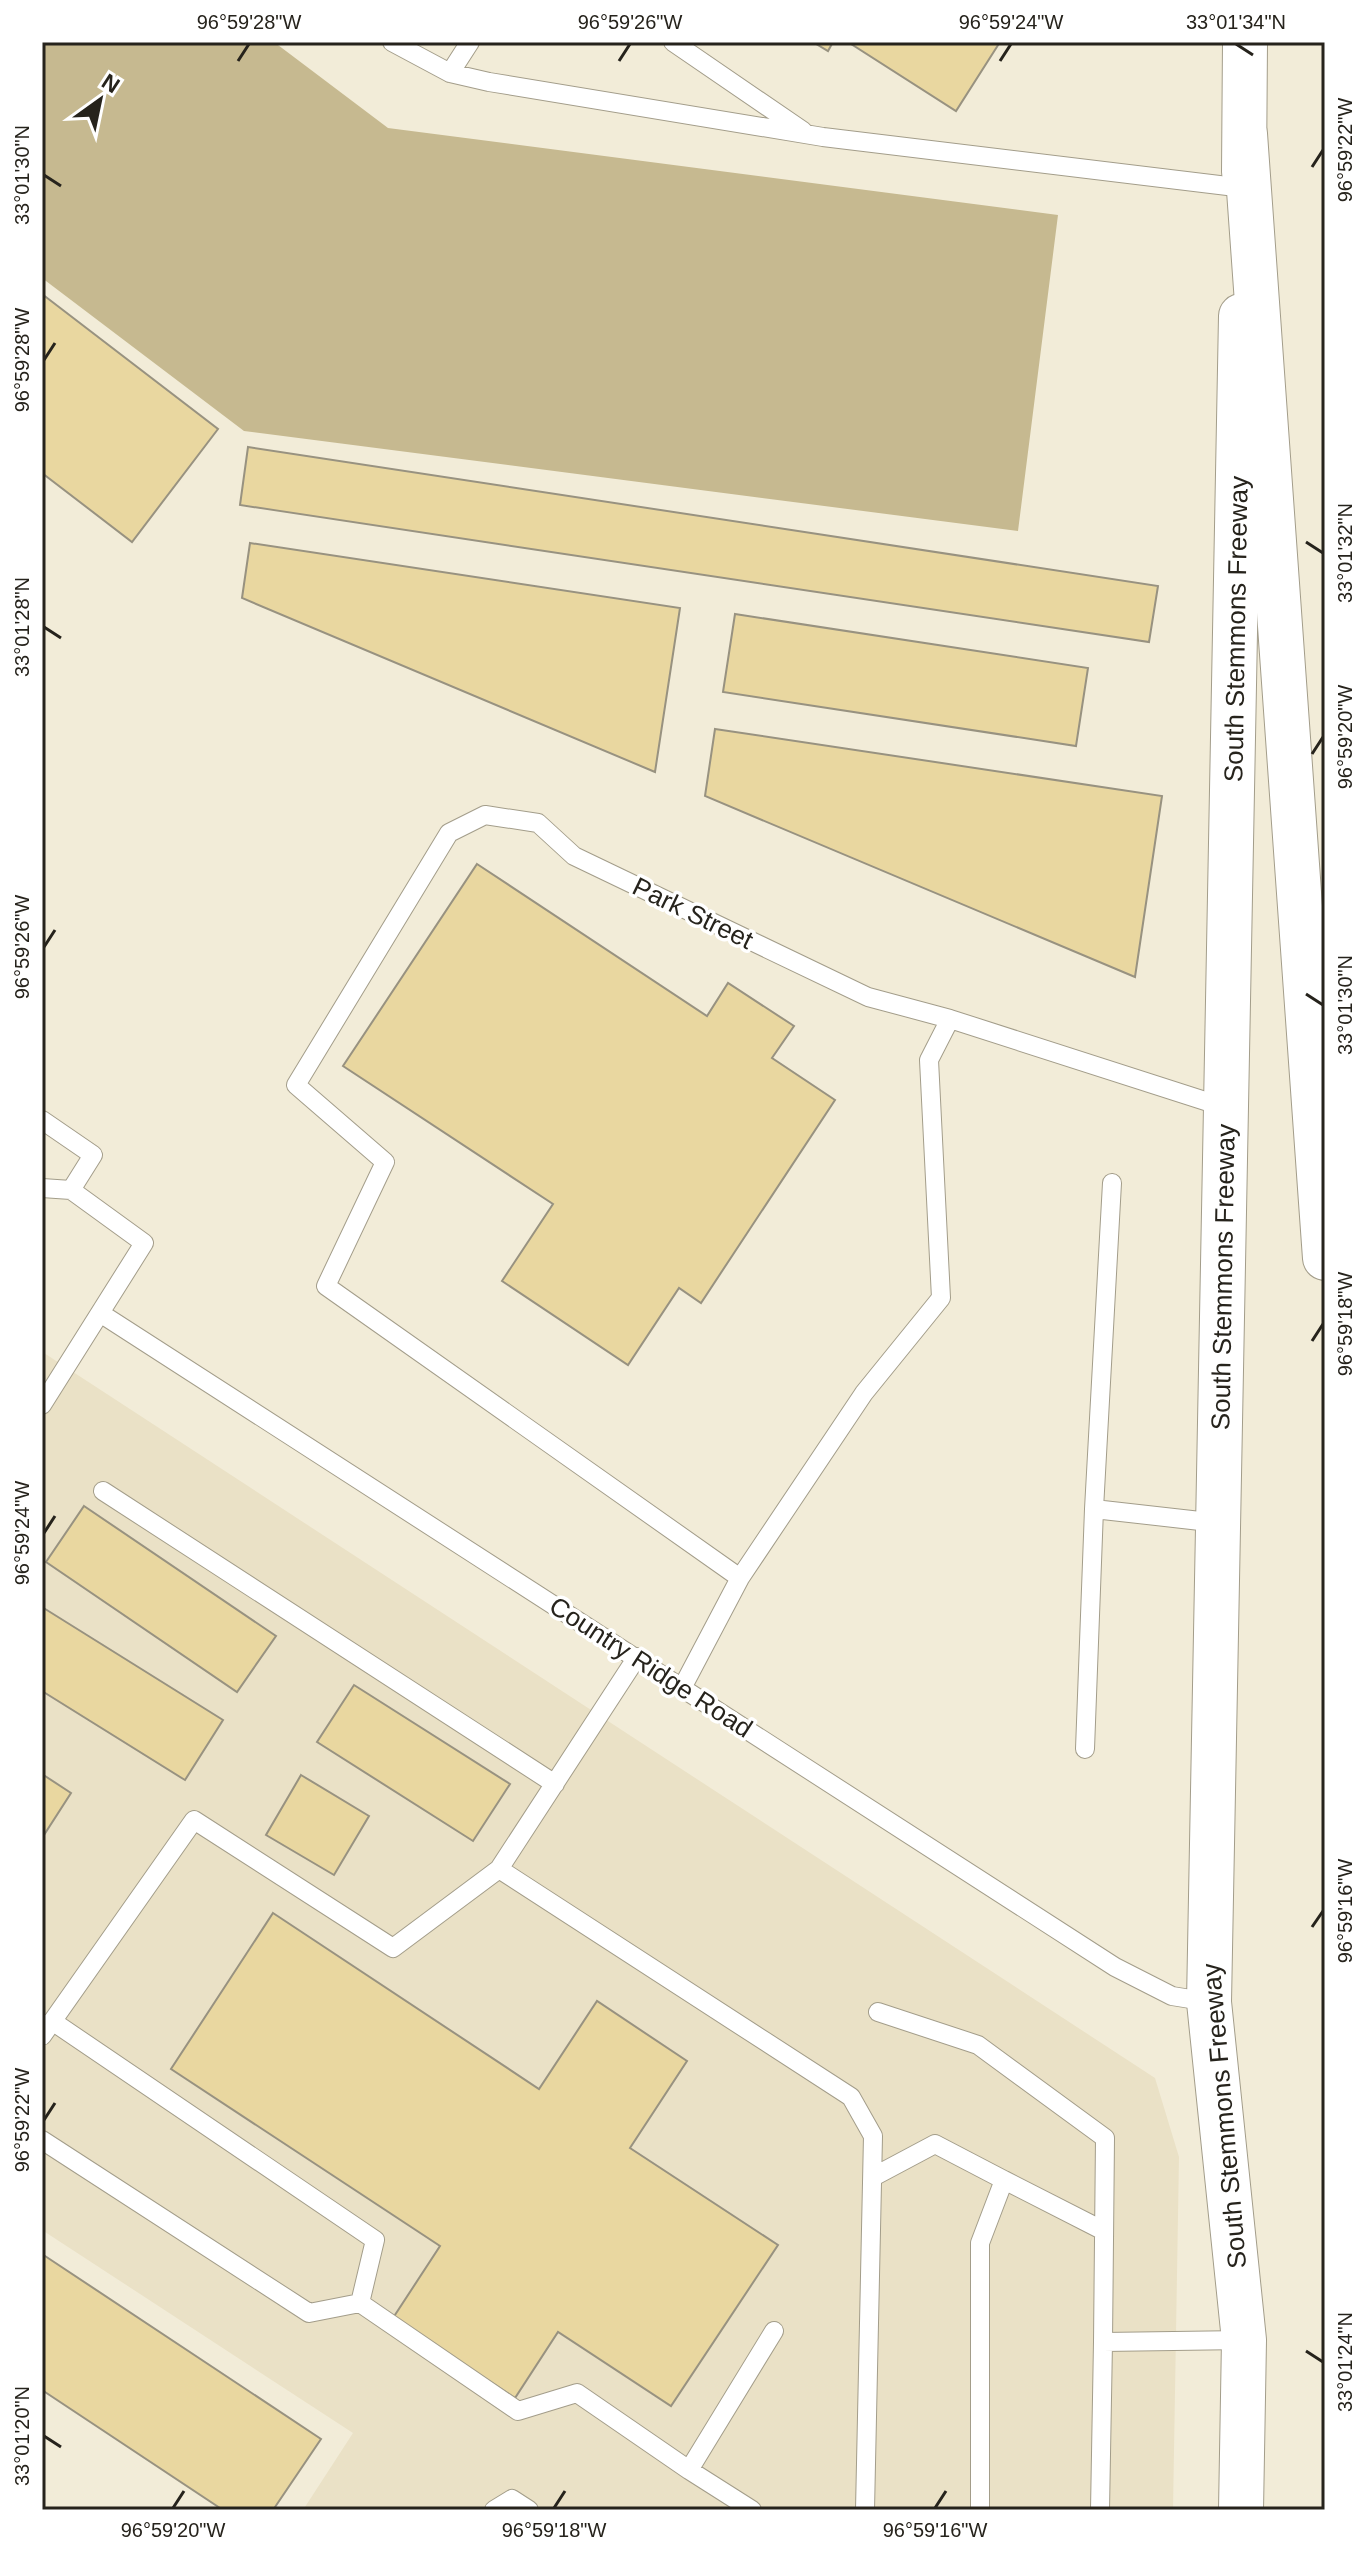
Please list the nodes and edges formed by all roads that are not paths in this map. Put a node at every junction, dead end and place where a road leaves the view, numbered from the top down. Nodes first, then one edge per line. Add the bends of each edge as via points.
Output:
1 (392, 42) edge
2 (470, 42) edge
3 (673, 42) edge
4 (1245, 42) edge
5 (450, 73) junction
6 (1245, 134) junction
7 (808, 135) junction
8 (1244, 188) junction
9 (950, 1019) junction
10 (1227, 1108) junction
11 (42, 1120) edge
12 (1112, 1183) dead end
13 (42, 1188) edge
14 (71, 1190) junction
15 (1325, 1258) edge
16 (100, 1313) junction
17 (42, 1405) edge
18 (103, 1491) dead end
19 (1094, 1509) junction
20 (1218, 1523) junction
21 (740, 1578) junction
22 (637, 1657) junction
23 (682, 1688) junction
24 (1085, 1749) dead end
25 (555, 1784) junction
26 (499, 1869) junction
27 (1209, 2002) junction
28 (878, 2012) dead end
29 (47, 2028) edge
30 (42, 2140) edge
31 (873, 2177) junction
32 (1004, 2180) junction
33 (1104, 2231) junction
34 (360, 2303) junction
35 (774, 2331) dead end
36 (1244, 2340) junction
37 (1103, 2342) junction
38 (689, 2470) junction
39 (494, 2510) edge
40 (529, 2510) edge
41 (752, 2510) edge
42 (865, 2510) edge
43 (980, 2510) edge
44 (1100, 2510) edge
45 (1241, 2510) edge

1 - 5 lane
2 - 5 lane
3 - 7 lane
4 - 6 main road, South Stemmons Freeway
5 - 7 lane
6 - 8 main road, South Stemmons Freeway
6 - 15 main road
7 - 8 lane
8 - 10 main road, South Stemmons Freeway
9 - 10 lane, Park Street
9 - 21 lane via 929,1060 941,1298 864,1393
9 - 21 lane, Park Street via 868,997 574,856 538,823 485,815 449,833 296,1085 385,1162 326,1286
10 - 20 main road, South Stemmons Freeway
11 - 14 lane via 93,1155
12 - 19 lane
13 - 14 lane
14 - 16 lane via 144,1243
16 - 17 lane
16 - 22 lane, Country Ridge Road
18 - 25 lane
19 - 20 lane
19 - 24 lane
20 - 27 main road, South Stemmons Freeway
21 - 23 lane
22 - 23 lane, Country Ridge Road
22 - 25 lane
23 - 27 lane, Country Ridge Road via 1115,1967 1172,1996
25 - 26 lane
26 - 29 lane via 393,1948 194,1820
26 - 31 lane via 851,2097 873,2136
27 - 36 main road, South Stemmons Freeway
28 - 33 lane via 978,2045 1105,2138
29 - 34 lane via 375,2240
30 - 34 lane via 309,2313
31 - 32 lane via 935,2144
31 - 42 lane
32 - 33 lane
32 - 43 lane via 980,2243
33 - 37 lane
34 - 38 lane via 518,2411 577,2393
35 - 38 lane
36 - 37 lane
36 - 45 main road, South Stemmons Freeway
37 - 44 lane
38 - 41 lane
39 - 40 lane via 512,2499

